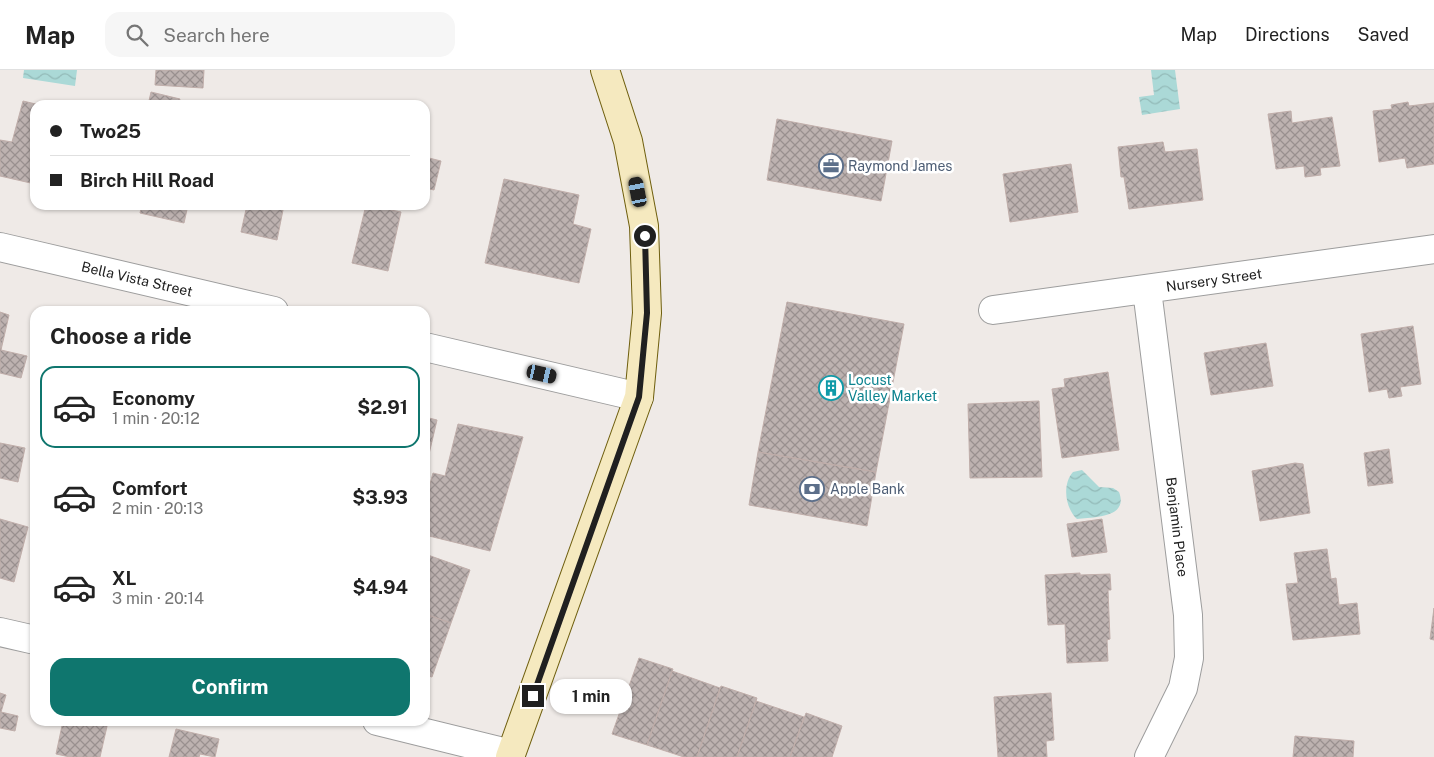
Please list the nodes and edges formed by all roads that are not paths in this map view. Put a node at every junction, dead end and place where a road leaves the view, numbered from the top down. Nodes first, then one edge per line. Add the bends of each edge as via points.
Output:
1 (605, 70) edge
2 (0, 247) edge
3 (1434, 249) edge
4 (1147, 290) junction
5 (253, 306) edge
6 (993, 310) dead end
7 (430, 348) edge
8 (639, 397) junction
9 (0, 632) edge
10 (30, 639) edge
11 (396, 726) edge
12 (511, 756) edge
13 (1149, 757) edge

1 - 8 street via 628,141 644,226 647,313
2 - 5 street, Bella Vista Street
3 - 4 street, Nursery Street
4 - 6 street, Nursery Street
4 - 13 street, Benjamin Place via 1188,615 1189,658 1183,688
7 - 8 street
8 - 12 street
9 - 10 street
11 - 12 street

